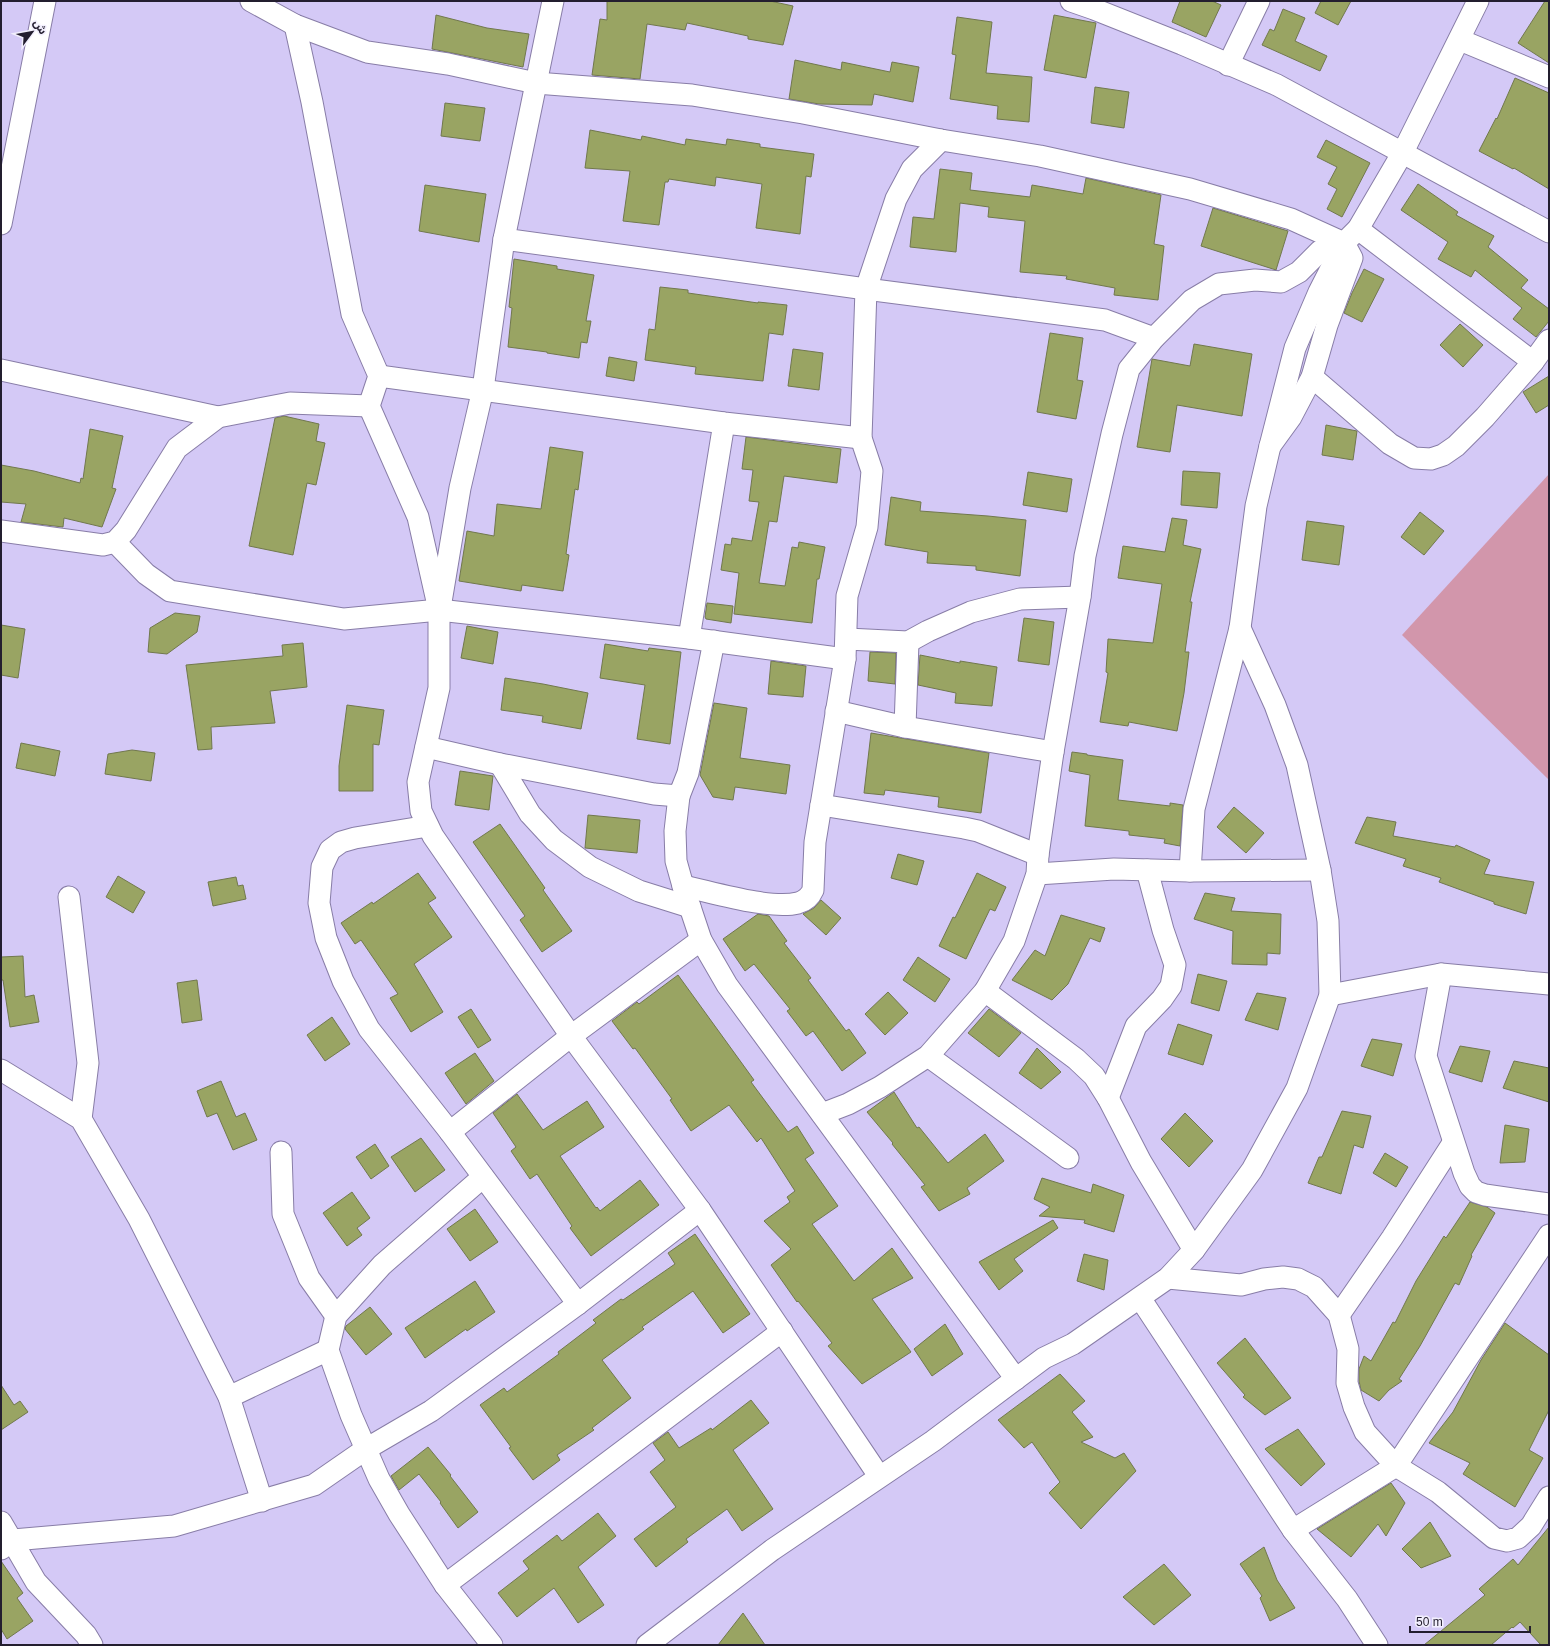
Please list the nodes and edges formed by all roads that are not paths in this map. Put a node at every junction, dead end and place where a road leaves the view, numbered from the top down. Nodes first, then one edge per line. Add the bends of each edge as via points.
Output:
1 (45, 1) edge
2 (251, 1) edge
3 (553, 1) edge
4 (1071, 1) edge
5 (1259, 1) edge
6 (1478, 1) edge
7 (295, 25) junction
8 (1460, 40) junction
9 (1228, 65) junction
10 (1549, 77) edge
11 (536, 83) junction
12 (942, 140) junction
13 (1403, 152) junction
14 (1, 224) edge
15 (1549, 232) edge
16 (1351, 236) junction
17 (504, 239) junction
18 (866, 289) junction
19 (1154, 338) junction
20 (1549, 340) edge
21 (1532, 362) junction
22 (1, 370) edge
23 (379, 376) junction
24 (1312, 377) junction
25 (483, 389) junction
26 (369, 406) junction
27 (218, 417) junction
28 (724, 423) junction
29 (861, 438) junction
30 (1270, 446) junction
31 (1, 531) edge
32 (115, 542) junction
33 (1080, 597) junction
34 (439, 610) junction
35 (1240, 628) junction
36 (688, 638) junction
37 (847, 638) junction
38 (714, 641) junction
39 (908, 642) junction
40 (845, 659) junction
41 (836, 711) junction
42 (904, 727) junction
43 (426, 746) junction
44 (1053, 752) junction
45 (500, 764) junction
46 (679, 796) junction
47 (821, 804) junction
48 (428, 826) junction
49 (1038, 864) junction
50 (1147, 870) junction
51 (1320, 870) junction
52 (1190, 871) junction
53 (683, 886) junction
54 (69, 897) dead end
55 (690, 907) junction
56 (701, 940) junction
57 (1442, 974) junction
58 (1549, 984) edge
59 (985, 991) junction
60 (1330, 995) junction
61 (571, 1036) junction
62 (928, 1056) junction
63 (1, 1070) edge
64 (1108, 1098) junction
65 (822, 1114) junction
66 (81, 1119) junction
67 (450, 1132) junction
68 (1453, 1143) junction
69 (281, 1152) dead end
70 (1068, 1158) dead end
71 (483, 1177) junction
72 (1549, 1204) edge
73 (700, 1210) junction
74 (1549, 1235) edge
75 (1194, 1250) junction
76 (1168, 1278) junction
77 (1140, 1298) junction
78 (578, 1304) junction
79 (1339, 1315) junction
80 (336, 1316) junction
81 (782, 1331) junction
82 (328, 1350) junction
83 (1016, 1379) junction
84 (229, 1397) junction
85 (366, 1449) junction
86 (1396, 1466) junction
87 (879, 1476) junction
88 (1549, 1497) edge
89 (262, 1501) junction
90 (1, 1522) edge
91 (1293, 1530) junction
92 (7, 1544) edge
93 (444, 1585) junction
94 (655, 1643) edge
95 (92, 1645) edge
96 (492, 1645) edge
97 (1378, 1645) edge

1 - 14 street
2 - 7 street
3 - 11 street
4 - 9 street
5 - 9 street
6 - 8 street
7 - 11 street via 367,52 448,64
7 - 23 street via 352,314
8 - 10 street
8 - 13 street
9 - 13 street via 1277,86
11 - 12 street via 692,94
11 - 17 street
12 - 16 street via 1040,156 1190,189
12 - 18 street via 912,169 896,199
13 - 15 street
13 - 16 street
16 - 19 street via 1320,251 1299,272 1281,282 1255,280 1220,284 1192,300
16 - 21 street
16 - 24 street via 1352,258 1327,325
16 - 30 street via 1319,292 1295,348
17 - 18 street
17 - 25 street
18 - 19 street via 1105,320
18 - 29 street
19 - 33 street via 1129,369 1085,556
20 - 21 street
21 - 24 street via 1485,417 1456,446 1431,459 1414,458 1390,444
22 - 27 street
23 - 25 street
23 - 26 street
24 - 30 street via 1291,417
25 - 28 street
25 - 34 street via 460,488
26 - 27 street via 290,403
26 - 34 street via 418,517
27 - 32 street via 177,448 126,530
28 - 29 street
28 - 36 street
29 - 37 street via 872,471 867,527 847,596
30 - 35 street via 1256,506
31 - 32 street via 103,545
32 - 34 street via 146,574 170,591 344,619
33 - 39 street via 1020,598 971,612
33 - 44 street
34 - 36 street
34 - 43 street via 439,688
35 - 51 street via 1275,705 1297,765
35 - 52 street via 1194,809
36 - 38 street
37 - 39 street
37 - 40 street
38 - 40 street
38 - 46 street via 688,773
39 - 42 street
40 - 41 street
41 - 42 street
41 - 47 street
42 - 44 street
43 - 45 street
43 - 48 street via 418,782 421,811
44 - 49 street
45 - 46 street via 654,794
45 - 55 street via 530,814 554,840 590,867 639,891
46 - 53 street via 675,831 676,861
47 - 49 street via 971,829
47 - 53 street via 815,842 813,890 806,900 779,905
48 - 61 street
48 - 67 street via 341,842 330,850 322,867 319,903 326,938 337,967 369,1029
49 - 50 street
49 - 59 street via 1014,941
50 - 52 street
50 - 64 street via 1175,965 1172,986 1136,1026
51 - 52 street
51 - 60 street via 1328,921
53 - 55 street
54 - 66 street via 88,1063
55 - 56 street
56 - 61 street
56 - 65 street via 727,985
57 - 58 street
57 - 60 street
57 - 68 street via 1426,1056
59 - 62 street
59 - 64 street via 1076,1059 1094,1076
60 - 75 street via 1297,1088 1252,1170
61 - 67 street
61 - 73 street
62 - 65 street via 873,1091
62 - 70 street
63 - 66 street
64 - 75 street via 1141,1162
65 - 83 street
66 - 84 street via 139,1220
67 - 71 street
68 - 72 street via 1470,1186 1476,1192
68 - 79 street
69 - 80 street via 283,1214 309,1278
71 - 78 street
71 - 80 street via 382,1265
73 - 78 street
73 - 81 street
74 - 86 street
75 - 76 street
76 - 77 street
76 - 79 street via 1241,1285 1264,1279 1298,1279 1314,1286
77 - 83 street via 1073,1344 1044,1358
77 - 91 street
78 - 85 street via 431,1412
79 - 86 street via 1348,1349 1347,1382 1354,1407 1366,1432
80 - 82 street
81 - 87 street
81 - 93 street
82 - 84 street
82 - 85 street
83 - 87 street via 933,1441
84 - 89 street
85 - 89 street via 314,1485
85 - 93 street via 399,1514
86 - 88 street via 1438,1492 1494,1538 1507,1541 1518,1538 1531,1526
86 - 91 street
87 - 94 street via 772,1550
89 - 92 street via 174,1526
90 - 92 street
91 - 97 street via 1347,1599
92 - 95 street via 36,1582 86,1635
93 - 96 street

